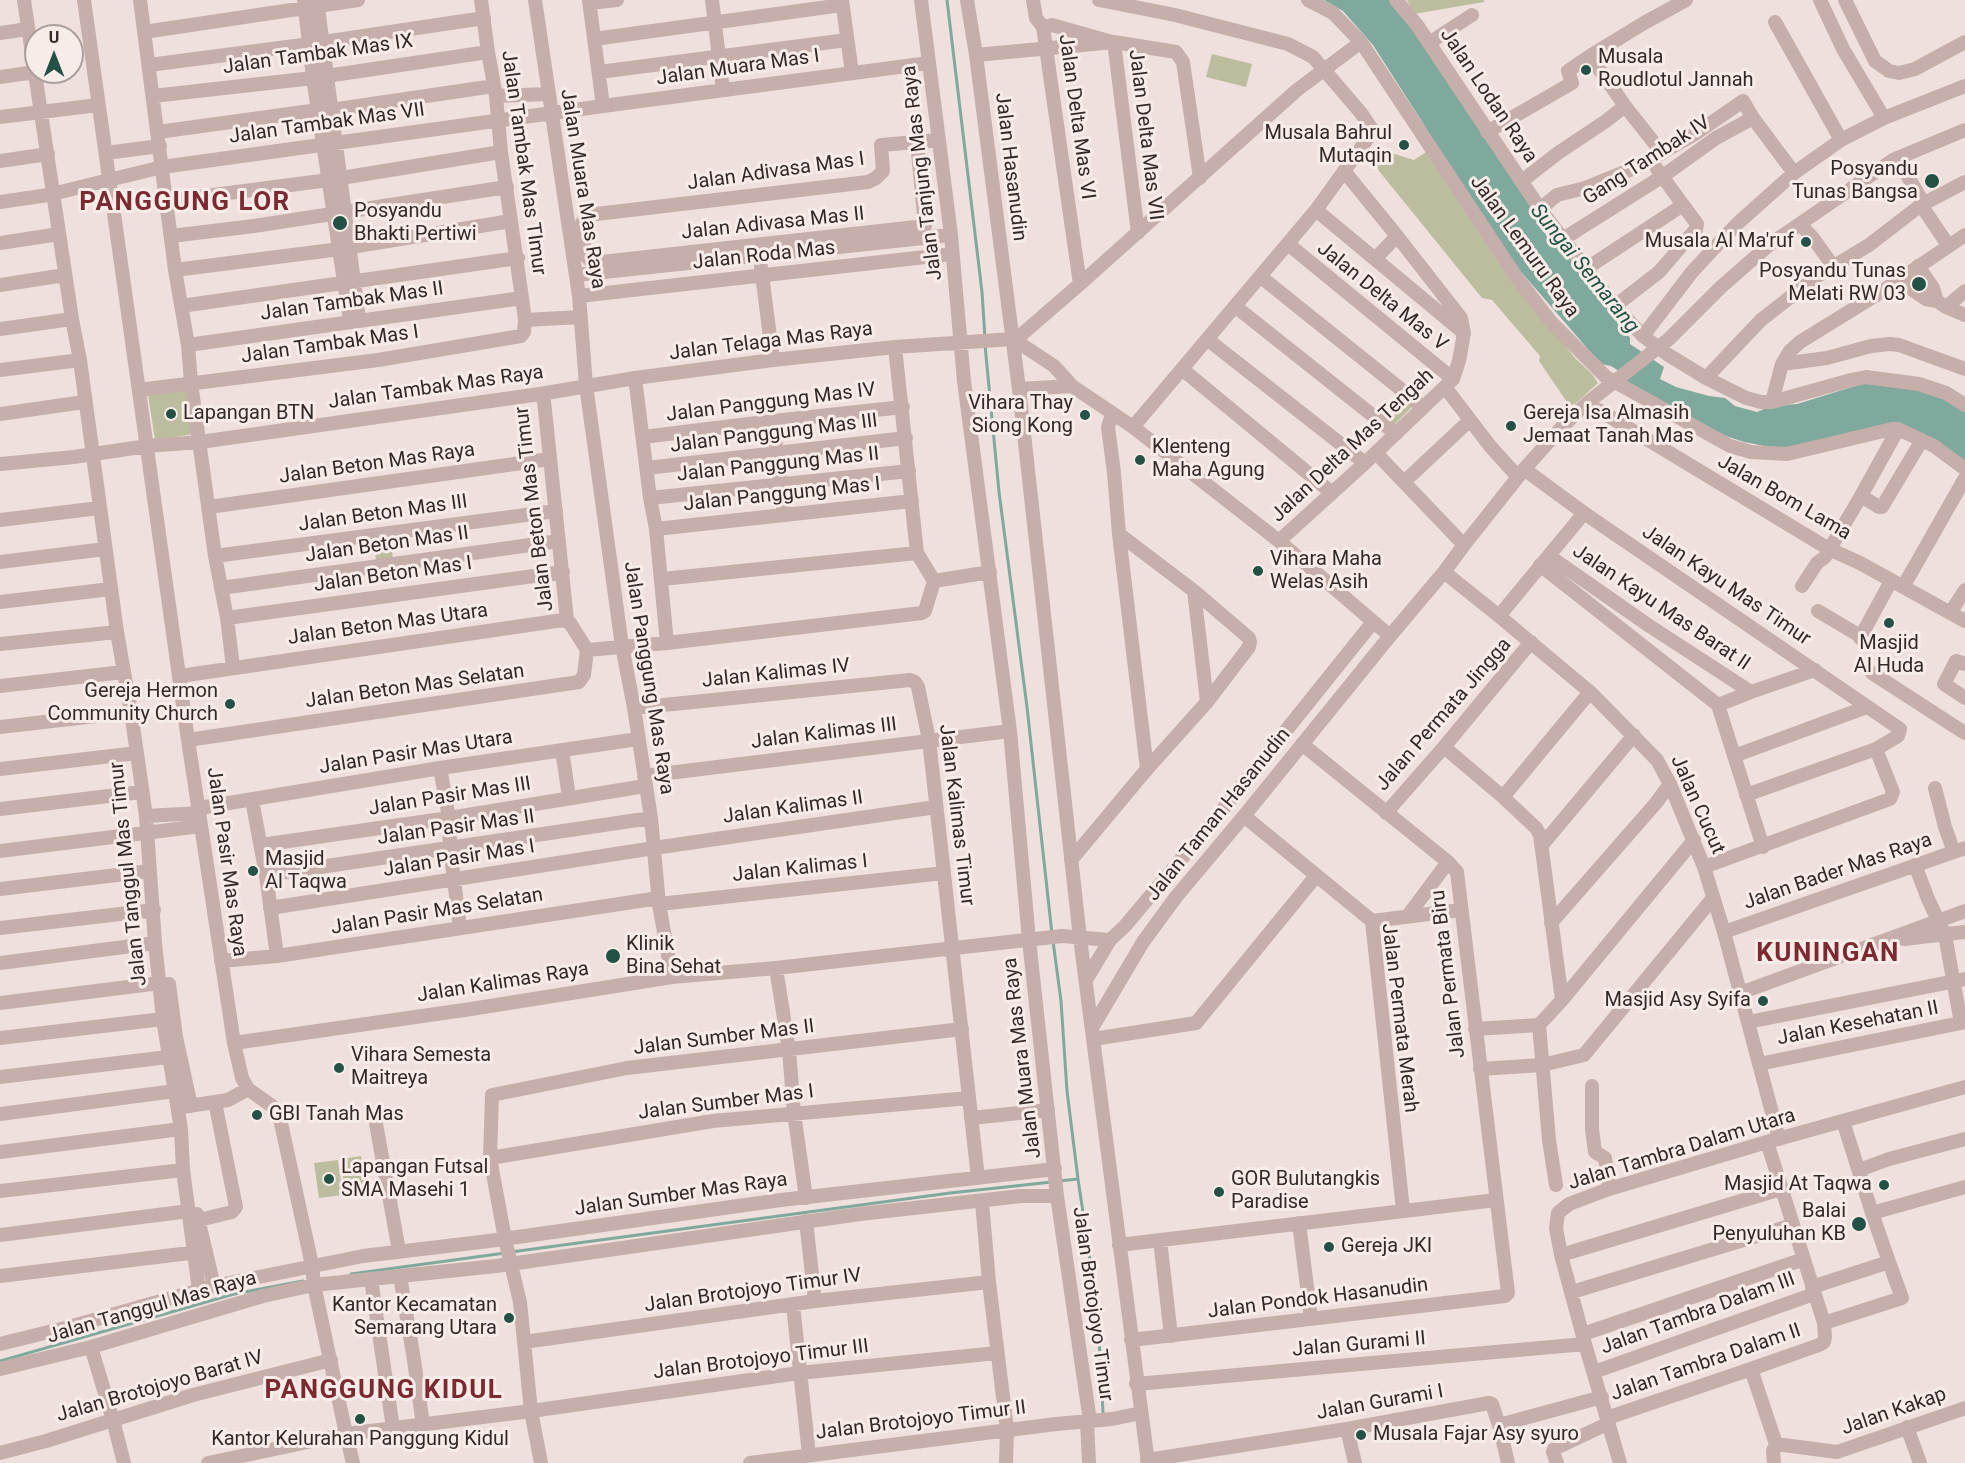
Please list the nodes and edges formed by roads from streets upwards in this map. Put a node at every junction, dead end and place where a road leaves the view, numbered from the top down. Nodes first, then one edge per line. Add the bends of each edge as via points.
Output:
1 (24, 0) edge
2 (84, 0) edge
3 (140, 0) edge
4 (358, 0) edge
5 (482, 0) edge
6 (535, 0) edge
7 (617, 0) edge
8 (712, 0) edge
9 (719, 0) edge
10 (921, 0) edge
11 (967, 0) edge
12 (1033, 0) edge
13 (1099, 0) edge
14 (1308, 0) edge
15 (1396, 0) edge
16 (1686, 0) edge
17 (1820, 0) edge
18 (1845, 0) edge
19 (590, 2) edge
20 (842, 2) edge
21 (311, 3) edge
22 (1472, 15) dead end
23 (484, 18) junction
24 (718, 21) junction
25 (1775, 22) dead end
26 (27, 24) edge
27 (1043, 27) junction
28 (24, 29) edge
29 (144, 32) junction
30 (0, 33) edge
31 (594, 39) junction
32 (847, 40) junction
33 (1113, 42) junction
34 (1361, 42) junction
35 (1965, 42) edge
36 (316, 43) junction
37 (1429, 43) junction
38 (1047, 47) junction
39 (488, 52) junction
40 (976, 55) junction
41 (723, 56) junction
42 (1590, 56) junction
43 (929, 63) junction
44 (149, 65) junction
45 (1324, 69) junction
46 (598, 72) junction
47 (852, 73) junction
48 (24, 74) edge
49 (320, 76) junction
50 (0, 77) edge
51 (37, 84) edge
52 (1965, 86) edge
53 (726, 89) junction
54 (495, 91) junction
55 (548, 94) junction
56 (153, 96) junction
57 (98, 105) junction
58 (603, 106) junction
59 (1625, 106) junction
60 (324, 110) junction
61 (41, 111) junction
62 (551, 114) junction
63 (0, 117) edge
64 (1753, 118) junction
65 (1884, 118) junction
66 (498, 121) junction
67 (1965, 130) edge
68 (1487, 132) junction
69 (159, 139) junction
70 (939, 140) junction
71 (1841, 140) junction
72 (917, 142) junction
73 (330, 143) junction
74 (501, 152) junction
75 (106, 153) junction
76 (48, 154) junction
77 (1656, 157) junction
78 (1897, 158) junction
79 (0, 161) edge
80 (162, 167) junction
81 (1344, 171) junction
82 (1794, 173) junction
83 (1663, 176) junction
84 (1200, 178) junction
85 (335, 179) junction
86 (110, 180) junction
87 (1522, 181) junction
88 (1965, 182) edge
89 (507, 187) junction
90 (54, 192) junction
91 (167, 201) junction
92 (0, 202) edge
93 (1683, 205) junction
94 (1923, 205) junction
95 (1540, 209) junction
96 (1316, 210) junction
97 (340, 212) junction
98 (588, 215) joint
99 (511, 221) junction
100 (1800, 224) junction
101 (1138, 233) junction
102 (59, 234) junction
103 (951, 235) junction
104 (1965, 235) edge
105 (171, 236) junction
106 (1398, 236) junction
107 (1563, 239) junction
108 (0, 243) edge
109 (1287, 244) junction
110 (1948, 245) junction
111 (345, 248) junction
112 (952, 254) junction
113 (759, 256) junction
114 (518, 258) junction
115 (1375, 259) junction
116 (1833, 266) junction
117 (1918, 266) junction
118 (1587, 268) junction
119 (175, 270) junction
120 (65, 275) junction
121 (576, 275) junction
122 (762, 275) junction
123 (1261, 277) junction
124 (1428, 278) junction
125 (1899, 281) junction
126 (350, 282) junction
127 (1080, 284) junction
128 (0, 285) edge
129 (1413, 290) junction
130 (1965, 291) edge
131 (579, 296) junction
132 (522, 298) junction
133 (1941, 304) junction
134 (181, 306) junction
135 (1615, 306) junction
136 (1236, 307) junction
137 (1965, 315) edge
138 (581, 317) junction
139 (72, 319) junction
140 (355, 320) junction
141 (524, 326) junction
142 (0, 328) edge
143 (1464, 333) junction
144 (1643, 336) junction
145 (1014, 338) junction
146 (1207, 339) junction
147 (964, 342) junction
148 (188, 345) junction
149 (895, 347) junction
150 (1655, 350) junction
151 (80, 360) junction
152 (773, 360) junction
153 (1782, 364) junction
154 (1182, 369) junction
155 (1965, 369) edge
156 (0, 370) edge
157 (635, 378) junction
158 (1706, 378) junction
159 (1616, 381) junction
160 (191, 383) junction
161 (1449, 383) junction
162 (586, 385) junction
163 (1072, 387) junction
164 (1019, 389) junction
165 (139, 390) junction
166 (540, 394) junction
167 (84, 402) junction
168 (1772, 402) junction
169 (1587, 403) junction
170 (1965, 405) edge
171 (903, 407) junction
172 (1423, 407) junction
173 (0, 414) edge
174 (1112, 414) junction
175 (773, 421) junction
176 (1470, 421) junction
177 (1133, 428) junction
178 (1898, 429) junction
179 (1395, 434) junction
180 (643, 437) junction
181 (906, 438) junction
182 (1922, 440) junction
183 (200, 442) junction
184 (147, 446) junction
185 (777, 453) junction
186 (1376, 453) junction
187 (92, 455) junction
188 (550, 459) junction
189 (0, 464) edge
190 (1365, 464) junction
191 (647, 468) junction
192 (1965, 469) edge
193 (909, 471) junction
194 (1521, 473) junction
195 (1965, 477) edge
196 (1404, 482) junction
197 (781, 484) junction
198 (1332, 493) junction
199 (1861, 496) junction
200 (650, 498) junction
201 (912, 501) junction
202 (209, 507) junction
203 (99, 508) junction
204 (556, 511) junction
205 (1584, 513) junction
206 (784, 515) junction
207 (0, 520) edge
208 (656, 529) junction
209 (1119, 534) junction
210 (559, 541) junction
211 (1279, 541) junction
212 (1464, 544) junction
213 (105, 549) junction
214 (1829, 549) junction
215 (917, 553) junction
216 (216, 556) junction
217 (1545, 560) junction
218 (0, 562) edge
219 (563, 572) junction
220 (990, 572) junction
221 (1444, 572) junction
222 (662, 579) junction
223 (934, 581) junction
224 (1897, 584) junction
225 (1802, 586) dead end
226 (221, 588) junction
227 (111, 589) junction
228 (1965, 590) edge
229 (1194, 591) junction
230 (0, 602) edge
231 (1818, 611) dead end
232 (1950, 613) junction
233 (1499, 615) junction
234 (227, 618) junction
235 (567, 620) junction
236 (1965, 621) edge
237 (1373, 622) junction
238 (117, 632) junction
239 (1390, 636) junction
240 (1531, 642) junction
241 (667, 643) junction
242 (0, 644) edge
243 (622, 646) junction
244 (587, 650) junction
245 (1965, 664) edge
246 (233, 667) junction
247 (1815, 670) junction
248 (123, 672) junction
249 (1872, 673) dead end
250 (180, 676) junction
251 (0, 686) edge
252 (918, 687) joint
253 (1590, 692) junction
254 (1751, 692) junction
255 (1965, 698) edge
256 (1207, 702) junction
257 (1718, 705) junction
258 (1867, 707) junction
259 (634, 708) junction
260 (131, 712) junction
261 (0, 726) edge
262 (1010, 731) junction
263 (1965, 733) edge
264 (1634, 735) junction
265 (638, 739) junction
266 (188, 740) junction
267 (929, 740) junction
268 (1302, 744) junction
269 (1444, 747) junction
270 (1876, 749) junction
271 (562, 750) junction
272 (137, 753) junction
273 (1734, 756) junction
274 (441, 768) junction
275 (1147, 769) junction
276 (0, 770) edge
277 (644, 781) junction
278 (1670, 784) junction
279 (1935, 788) dead end
280 (142, 792) junction
281 (1746, 795) junction
282 (568, 797) junction
283 (1503, 797) junction
284 (252, 800) junction
285 (936, 807) junction
286 (0, 809) edge
287 (1386, 813) junction
288 (200, 815) junction
289 (146, 816) junction
290 (1245, 816) junction
291 (449, 818) junction
292 (651, 818) junction
293 (147, 833) junction
294 (1694, 840) junction
295 (261, 844) junction
296 (1542, 845) junction
297 (1763, 847) junction
298 (450, 848) junction
299 (654, 848) junction
300 (1960, 850) edge
301 (0, 851) edge
302 (1071, 860) junction
303 (1448, 862) junction
304 (1915, 865) junction
305 (1704, 867) junction
306 (150, 871) junction
307 (944, 873) junction
308 (266, 875) junction
309 (1316, 876) junction
310 (454, 879) junction
311 (0, 889) edge
312 (1713, 898) junction
313 (659, 901) junction
314 (270, 908) junction
315 (154, 910) junction
316 (1461, 910) junction
317 (1965, 911) edge
318 (1407, 916) junction
319 (1372, 921) junction
320 (1938, 921) junction
321 (1551, 923) junction
322 (0, 928) edge
323 (460, 928) junction
324 (1724, 932) junction
325 (1965, 932) edge
326 (1945, 934) junction
327 (1080, 938) junction
328 (1035, 939) junction
329 (1110, 940) junction
330 (1883, 941) junction
331 (953, 948) junction
332 (155, 949) junction
333 (277, 956) junction
334 (221, 962) junction
335 (0, 963) edge
336 (776, 968) junction
337 (672, 977) junction
338 (1086, 980) junction
339 (1959, 980) edge
340 (160, 983) junction
341 (1740, 993) junction
342 (1562, 1000) junction
343 (0, 1003) edge
344 (163, 1019) junction
345 (1748, 1022) junction
346 (1963, 1022) edge
347 (1539, 1025) junction
348 (962, 1029) junction
349 (1475, 1029) junction
350 (1093, 1033) junction
351 (0, 1038) edge
352 (171, 1038) junction
353 (234, 1043) junction
354 (789, 1050) junction
355 (168, 1056) junction
356 (1759, 1064) junction
357 (1542, 1065) junction
358 (1480, 1069) junction
359 (0, 1077) edge
360 (1592, 1086) dead end
361 (1965, 1087) edge
362 (248, 1089) junction
363 (175, 1091) junction
364 (969, 1098) junction
365 (216, 1102) junction
366 (184, 1107) junction
367 (1048, 1110) junction
368 (794, 1113) junction
369 (0, 1114) edge
370 (375, 1118) dead end
371 (971, 1118) junction
372 (1843, 1121) junction
373 (181, 1129) junction
374 (1965, 1139) edge
375 (1773, 1141) junction
376 (0, 1152) edge
377 (490, 1158) junction
378 (183, 1170) junction
379 (1055, 1170) junction
380 (1859, 1170) junction
381 (978, 1178) junction
382 (1556, 1185) dead end
383 (1965, 1187) edge
384 (1609, 1189) junction
385 (1782, 1189) junction
386 (0, 1191) edge
387 (1057, 1194) junction
388 (806, 1198) junction
389 (1496, 1200) junction
390 (982, 1202) junction
391 (1402, 1210) junction
392 (192, 1211) junction
393 (1872, 1213) junction
394 (806, 1221) junction
395 (1299, 1223) junction
396 (1793, 1225) junction
397 (0, 1235) edge
398 (505, 1240) junction
399 (1160, 1240) junction
400 (1119, 1245) junction
401 (399, 1251) junction
402 (200, 1252) junction
403 (1561, 1255) junction
404 (1804, 1259) junction
405 (1889, 1262) junction
406 (510, 1263) junction
407 (0, 1276) edge
408 (313, 1276) junction
409 (400, 1276) junction
410 (371, 1279) junction
411 (988, 1282) junction
412 (214, 1286) junction
413 (199, 1290) junction
414 (1813, 1290) junction
415 (1572, 1292) junction
416 (1508, 1293) joint
417 (815, 1301) junction
418 (793, 1305) junction
419 (1311, 1319) junction
420 (1824, 1323) junction
421 (1171, 1335) junction
422 (1584, 1339) junction
423 (1131, 1340) junction
424 (524, 1342) junction
425 (0, 1344) edge
426 (91, 1347) junction
427 (997, 1353) junction
428 (331, 1360) junction
429 (0, 1369) edge
430 (1751, 1369) junction
431 (1594, 1372) junction
432 (799, 1373) junction
433 (1137, 1384) junction
434 (1602, 1396) junction
435 (1964, 1410) edge
436 (531, 1411) junction
437 (1141, 1413) junction
438 (113, 1419) junction
439 (1097, 1420) junction
440 (1608, 1421) junction
441 (423, 1425) junction
442 (1499, 1425) junction
443 (1907, 1427) junction
444 (393, 1428) junction
445 (1347, 1429) junction
446 (1007, 1430) junction
447 (346, 1434) junction
448 (1776, 1444) junction
449 (0, 1453) edge
450 (808, 1455) junction
451 (837, 1457) edge
452 (1835, 1458) edge
453 (1148, 1462) edge
454 (124, 1463) edge
455 (208, 1463) edge
456 (353, 1463) edge
457 (541, 1463) edge
458 (750, 1463) edge
459 (1006, 1463) edge
460 (1089, 1463) edge
461 (1355, 1463) edge
462 (1508, 1463) edge
463 (1557, 1463) edge
464 (1620, 1463) edge
465 (1774, 1463) edge
466 (1920, 1463) edge

1 - 26 street, Jalan Tanggul Mas Timur
2 - 57 street, Jalan Pasir Mas Raya
3 - 29 street
4 - 21 street
5 - 23 street, Jalan Tambak Mas TImur
6 - 55 street, Jalan Muara Mas Raya
7 - 19 street
8 - 24 street
9 - 24 street
10 - 43 street, Jalan Tanjung Mas Raya
11 - 40 street, Jalan Hasanudin
12 - 27 street via 1036,18
13 - 45 street via 1288,44 1308,54
14 - 34 street, Jalan Lemuru Raya via 1333,13
15 - 37 street, Jalan Lodan Raya
16 - 42 street
17 - 65 street via 1843,49
18 - 35 street via 1875,61 1889,70 1899,73 1915,69
19 - 31 street
20 - 24 street
20 - 32 street
21 - 29 street
21 - 36 street
22 - 37 street
23 - 36 street
23 - 39 street, Jalan Tambak Mas TImur
24 - 31 street
24 - 41 street
25 - 71 street
27 - 33 street, Jalan Delta Mas VI via 1052,25
27 - 38 street, Jalan Delta Mas VI
28 - 30 street
29 - 44 street
31 - 46 street
32 - 41 street
32 - 47 street
33 - 38 street
33 - 84 street via 1174,51 1180,56
33 - 101 street, Jalan Delta Mas VII
34 - 45 street
34 - 159 street, Jalan Lemuru Raya via 1517,278 1552,323 1606,377
36 - 44 street
36 - 49 street
37 - 68 street, Jalan Lodan Raya
38 - 40 street
38 - 127 street, Jalan Delta Mas VI
39 - 49 street, Jalan Tambak Mas IX
39 - 54 street, Jalan Tambak Mas TImur
40 - 145 street, Jalan Hasanudin
41 - 46 street
41 - 53 street
42 - 59 street
42 - 68 street via 1568,71 1572,83
43 - 47 street, Jalan Muara Mas I
43 - 70 street, Jalan Tanjung Mas Raya
44 - 56 street
45 - 81 street via 1362,112 1373,131
45 - 84 street
46 - 58 street
47 - 53 street, Jalan Muara Mas I
48 - 50 street
49 - 56 street, Jalan Tambak Mas IX
49 - 60 street
51 - 61 street, Jalan Tanggul Mas Timur
52 - 65 street
53 - 58 street, Jalan Muara Mas I
54 - 55 street
54 - 60 street
54 - 66 street, Jalan Tambak Mas TImur
55 - 62 street, Jalan Muara Mas Raya
56 - 69 street
57 - 61 street
57 - 75 street, Jalan Pasir Mas Raya
58 - 62 street, Jalan Muara Mas I
59 - 77 street
59 - 87 street
60 - 69 street
60 - 73 street
61 - 63 street
61 - 76 street, Jalan Tanggul Mas Timur
62 - 66 street, Jalan Tambak Mas VII
62 - 121 street, Jalan Muara Mas Raya
64 - 77 street, Gang Tambak IV via 1743,101
64 - 82 street
64 - 83 street, Gang Tambak IV via 1716,138
65 - 71 street
66 - 73 street, Jalan Tambak Mas VII
66 - 74 street, Jalan Tambak Mas TImur
67 - 78 street, Jalan Taman Hasanudin
68 - 87 street, Jalan Lodan Raya
69 - 75 street
69 - 80 street
70 - 72 street, Jalan Adivasa Mas I
70 - 103 street, Jalan Tanjung Mas Raya
71 - 82 street
72 - 98 street, Jalan Adivasa Mas I via 881,145 883,171 868,182
72 - 98 street, Jalan Adivasa Mas II via 926,224 921,227 593,263 584,250 582,223
73 - 80 street, Jalan Tambak Mas VII
73 - 85 street
74 - 85 street
74 - 89 street, Jalan Tambak Mas TImur
75 - 86 street, Jalan Pasir Mas Raya
76 - 79 street
76 - 90 street, Jalan Tanggul Mas Timur
77 - 83 street
77 - 95 street, Gang Tambak IV via 1584,188 1557,195
78 - 94 street
78 - 100 street, Jalan Taman Hasanudin
80 - 86 street, Jalan Tambak Mas VII
80 - 91 street
81 - 96 street
81 - 106 street
82 - 144 street via 1716,246
83 - 93 street
83 - 107 street, Gang Tambak IV
84 - 101 street
85 - 91 street
85 - 97 street
86 - 90 street, Jalan Tambak Mas VII
86 - 165 street, Jalan Pasir Mas Raya
87 - 95 street, Jalan Lodan Raya
88 - 94 street
89 - 97 street
89 - 99 street, Jalan Tambak Mas TImur
90 - 92 street, Jalan Tambak Mas VII
90 - 102 street, Jalan Tanggul Mas Timur
91 - 105 street
93 - 118 street
93 - 135 street via 1697,224 1696,229 1659,272
94 - 110 street
94 - 116 street
95 - 107 street, Jalan Lodan Raya
96 - 109 street
96 - 115 street
97 - 105 street
97 - 111 street
99 - 111 street
99 - 114 street, Jalan Tambak Mas TImur
100 - 116 street
100 - 150 street, Jalan Taman Hasanudin via 1721,286
101 - 127 street
102 - 108 street
102 - 120 street, Jalan Tanggul Mas Timur
103 - 112 street, Jalan Tanjung Mas Raya
103 - 113 street, Jalan Roda Mas
104 - 110 street
105 - 119 street
106 - 115 street
106 - 124 street
107 - 118 street, Jalan Lodan Raya
109 - 123 street
109 - 161 street, Jalan Delta Mas V
110 - 117 street
111 - 119 street
111 - 126 street
112 - 122 street, Jalan Roda Mas
112 - 147 street, Jalan Tanjung Mas Raya
113 - 121 street, Jalan Roda Mas
113 - 122 street
114 - 126 street
114 - 132 street, Jalan Tambak Mas TImur
115 - 129 street
116 - 158 street via 1761,320
117 - 125 street
117 - 133 street
118 - 135 street, Jalan Lodan Raya
119 - 134 street
120 - 128 street
120 - 139 street, Jalan Tanggul Mas Timur
121 - 131 street, Jalan Muara Mas Raya
122 - 131 street, Jalan Roda Mas
122 - 152 street
123 - 136 street
123 - 172 street
124 - 129 street
124 - 143 street via 1461,318
125 - 133 street
125 - 153 street via 1811,334 1790,351
126 - 134 street
126 - 140 street
127 - 145 street
129 - 143 street
130 - 133 street
131 - 138 street, Jalan Muara Mas Raya
132 - 140 street, Jalan Tambak Mas II
132 - 141 street, Jalan Tambak Mas TImur
133 - 137 street
134 - 148 street
135 - 144 street, Jalan Lodan Raya
136 - 146 street
136 - 179 street
138 - 141 street, Jalan Tambak Mas I
138 - 162 street, Jalan Muara Mas Raya
139 - 142 street
139 - 151 street, Jalan Tanggul Mas Timur
140 - 148 street, Jalan Tambak Mas II
141 - 160 street, Jalan Tambak Mas I via 521,336 516,338
143 - 161 street via 1459,361
144 - 150 street, Jalan Lodan Raya
145 - 147 street, Jalan Telaga Mas Raya
145 - 163 street via 1054,366
145 - 164 street, Jalan Hasanudin
146 - 154 street
146 - 190 street
147 - 149 street, Jalan Telaga Mas Raya
147 - 220 street, Jalan Tanjung Mas Raya via 964,381
148 - 160 street
149 - 152 street, Jalan Telaga Mas Raya
149 - 171 street
150 - 158 street, Jalan Lodan Raya
150 - 159 street, Jalan Taman Hasanudin
151 - 156 street
151 - 167 street, Jalan Tanggul Mas Timur
152 - 157 street, Jalan Telaga Mas Raya
153 - 155 street via 1890,344
153 - 168 street
154 - 177 street
154 - 198 street
157 - 162 street, Jalan Telaga Mas Raya
157 - 180 street
158 - 168 street, Jalan Lodan Raya via 1746,398
159 - 169 street, Jalan Taman Hasanudin
159 - 178 street, Jalan Lemuru Raya via 1730,446 1751,452 1787,454
160 - 165 street, Jalan Tambak Mas I
160 - 183 street
161 - 172 street, Jalan Delta Mas Tengah
161 - 176 street, Jalan Delta Mas V
162 - 166 street, Jalan Tambak Mas Raya
162 - 243 street, Jalan Panggung Mas Raya
163 - 164 street
163 - 174 street
164 - 302 street, Jalan Hasanudin
165 - 184 street, Jalan Pasir Mas Raya
166 - 183 street, Jalan Tambak Mas Raya
166 - 188 street, Jalan Beton Mas Timur
167 - 173 street
167 - 187 street, Jalan Tanggul Mas Timur
168 - 170 street, Jalan Lodan Raya via 1866,377 1919,384 1946,393
169 - 194 street, Jalan Taman Hasanudin
169 - 214 street, Jalan Bom Lama
171 - 175 street, Jalan Panggung Mas IV
171 - 181 street
172 - 179 street, Jalan Delta Mas Tengah
174 - 177 street
174 - 209 street via 1108,427
175 - 180 street, Jalan Panggung Mas IV
175 - 185 street
176 - 194 street, Jalan Kayu Mas Timur
176 - 196 street
177 - 211 street
178 - 182 street
178 - 199 street
179 - 186 street, Jalan Delta Mas Tengah
180 - 191 street
181 - 185 street, Jalan Panggung Mas III
181 - 193 street
182 - 192 street
182 - 199 street via 1882,507
183 - 184 street, Jalan Tambak Mas Raya
183 - 202 street
184 - 187 street, Jalan Tambak Mas Raya
184 - 250 street, Jalan Pasir Mas Raya
185 - 191 street, Jalan Panggung Mas III
185 - 197 street
186 - 190 street, Jalan Delta Mas Tengah
186 - 196 street
187 - 189 street, Jalan Tambak Mas Raya
187 - 203 street, Jalan Tanggul Mas Timur
188 - 202 street, Jalan Beton Mas Raya
188 - 204 street, Jalan Beton Mas Timur
190 - 198 street, Jalan Delta Mas Tengah
191 - 200 street
193 - 197 street, Jalan Panggung Mas II
193 - 201 street
194 - 205 street, Jalan Kayu Mas Timur
194 - 212 street, Jalan Taman Hasanudin
195 - 224 street
196 - 212 street
197 - 200 street, Jalan Panggung Mas II
197 - 206 street
198 - 211 street, Jalan Delta Mas Tengah
199 - 214 street
200 - 208 street
201 - 206 street, Jalan Panggung Mas I
201 - 215 street
202 - 216 street
203 - 207 street
203 - 213 street, Jalan Tanggul Mas Timur
204 - 210 street, Jalan Beton Mas Timur
204 - 216 street, Jalan Beton Mas III
205 - 217 street
205 - 247 street, Jalan Kayu Mas Timur
206 - 208 street, Jalan Panggung Mas I
208 - 222 street
209 - 229 street
209 - 275 street
210 - 219 street, Jalan Beton Mas Timur
210 - 226 street, Jalan Beton Mas II
211 - 237 street
212 - 221 street, Jalan Taman Hasanudin
213 - 218 street
213 - 227 street, Jalan Tanggul Mas Timur
214 - 224 street, Jalan Bom Lama
214 - 225 street
215 - 222 street
215 - 223 street
216 - 226 street
217 - 233 street
217 - 254 street, Jalan Kayu Mas Barat II
217 - 257 street
219 - 234 street, Jalan Beton Mas I
219 - 235 street, Jalan Beton Mas Timur
220 - 223 street
220 - 262 street, Jalan Muara Mas Raya
221 - 233 street, Jalan Cucut
221 - 239 street, Jalan Taman Hasanudin
222 - 241 street
223 - 241 street via 925,611 919,614
224 - 231 street via 1864,639
224 - 232 street, Jalan Bom Lama
226 - 234 street
227 - 230 street
227 - 238 street, Jalan Tanggul Mas Timur
228 - 232 street
229 - 256 street
229 - 256 street via 1250,642
232 - 236 street, Jalan Bom Lama
233 - 240 street, Jalan Cucut
234 - 246 street
235 - 244 street
235 - 246 street, Jalan Beton Mas Utara
237 - 239 street
237 - 329 street, Jalan Taman Hasanudin via 1219,814
238 - 242 street
238 - 248 street, Jalan Tanggul Mas Timur
239 - 268 street, Jalan Taman Hasanudin
240 - 253 street, Jalan Cucut
240 - 269 street, Jalan Permata Jingga
241 - 243 street
243 - 244 street
243 - 259 street, Jalan Panggung Mas Raya
244 - 266 street, Jalan Beton Mas Selatan via 584,675 579,682
245 - 255 street via 1956,661 1944,684
246 - 250 street, Jalan Beton Mas Utara
247 - 254 street
247 - 258 street, Jalan Kayu Mas Timur
248 - 251 street
248 - 260 street, Jalan Tanggul Mas Timur
249 - 263 street
250 - 266 street, Jalan Pasir Mas Raya
252 - 259 street, Jalan Kalimas IV via 910,680
252 - 267 street, Jalan Kalimas Timur
253 - 264 street, Jalan Cucut
253 - 283 street
254 - 257 street
256 - 275 street
257 - 273 street
258 - 270 street, Jalan Kayu Mas Timur via 1900,729 1898,736
258 - 273 street
259 - 265 street, Jalan Panggung Mas Raya
260 - 261 street
260 - 272 street, Jalan Tanggul Mas Timur
262 - 267 street, Jalan Kalimas III
262 - 328 street, Jalan Muara Mas Raya
264 - 278 street, Jalan Cucut via 1657,760
264 - 296 street
265 - 271 street, Jalan Pasir Mas Utara
265 - 277 street, Jalan Panggung Mas Raya
266 - 288 street, Jalan Pasir Mas Raya
267 - 277 street, Jalan Kalimas III
267 - 285 street, Jalan Kalimas Timur
268 - 287 street, Jalan Permata Biru
268 - 290 street, Jalan Taman Hasanudin
269 - 283 street
269 - 287 street, Jalan Permata Jingga
270 - 281 street
270 - 297 street via 1893,792 1890,800
271 - 274 street, Jalan Pasir Mas Utara
271 - 282 street
272 - 276 street
272 - 280 street, Jalan Tanggul Mas Timur
273 - 281 street
274 - 284 street, Jalan Pasir Mas Utara
274 - 291 street
275 - 302 street
277 - 282 street, Jalan Pasir Mas III
277 - 292 street, Jalan Panggung Mas Raya
278 - 294 street, Jalan Cucut
278 - 321 street
279 - 300 street via 1945,827
280 - 286 street
280 - 289 street, Jalan Tanggul Mas Timur
281 - 297 street
282 - 291 street, Jalan Pasir Mas III
283 - 296 street via 1536,828
284 - 288 street, Jalan Pasir Mas Utara
284 - 295 street
285 - 299 street, Jalan Kalimas II
285 - 307 street, Jalan Kalimas Timur
287 - 303 street, Jalan Permata Biru
288 - 289 street
288 - 293 street
288 - 334 street, Jalan Pasir Mas Raya
289 - 293 street, Jalan Tanggul Mas Timur
290 - 309 street, Jalan Permata Merah
290 - 350 street, Jalan Taman Hasanudin via 1150,933
291 - 295 street, Jalan Pasir Mas III
291 - 298 street
292 - 298 street, Jalan Pasir Mas II
292 - 299 street, Jalan Panggung Mas Raya
293 - 301 street
293 - 306 street, Jalan Tanggul Mas Timur
294 - 305 street, Jalan Cucut
294 - 342 street
295 - 308 street
296 - 321 street
297 - 305 street
298 - 308 street, Jalan Pasir Mas II
298 - 310 street
299 - 310 street, Jalan Pasir Mas I
299 - 313 street, Jalan Panggung Mas Raya
300 - 304 street, Jalan Bader Mas Raya
302 - 327 street, Jalan Hasanudin
303 - 316 street, Jalan Permata Biru via 1457,872
303 - 318 street
304 - 320 street
304 - 324 street, Jalan Bader Mas Raya
305 - 312 street, Jalan Cucut
306 - 311 street
306 - 315 street, Jalan Tanggul Mas Timur
307 - 313 street, Jalan Kalimas I
307 - 331 street, Jalan Kalimas Timur
308 - 314 street
309 - 319 street, Jalan Permata Merah
309 - 350 street via 1196,1023
310 - 314 street, Jalan Pasir Mas I
310 - 323 street
312 - 324 street, Jalan Cucut
312 - 357 street via 1584,1054
313 - 323 street, Jalan Pasir Mas Selatan
313 - 337 street, Jalan Panggung Mas Raya
314 - 333 street
315 - 322 street
315 - 332 street, Jalan Tanggul Mas Timur
316 - 318 street
316 - 349 street, Jalan Permata Biru
317 - 320 street
318 - 319 street
319 - 391 street, Jalan Permata Merah
320 - 326 street
320 - 330 street
321 - 342 street
323 - 333 street, Jalan Pasir Mas Selatan
324 - 341 street, Jalan Cucut
325 - 326 street
326 - 330 street
326 - 339 street
327 - 328 street, Jalan Kalimas Raya
327 - 329 street, Jalan Kalimas Raya
327 - 338 street, Jalan Hasanudin
328 - 331 street, Jalan Kalimas Raya
328 - 367 street, Jalan Muara Mas Raya
329 - 338 street, Jalan Taman Hasanudin
330 - 341 street
331 - 336 street, Jalan Kalimas Raya
331 - 348 street, Jalan Kalimas Timur
332 - 335 street
332 - 340 street, Jalan Tanggul Mas Timur
332 - 352 street via 165,958
333 - 334 street, Jalan Pasir Mas Selatan
334 - 353 street, Jalan Pasir Mas Raya
336 - 337 street, Jalan Kalimas Raya
336 - 354 street
337 - 353 street, Jalan Kalimas Raya
338 - 350 street, Jalan Hasanudin
339 - 345 street
339 - 346 street
340 - 343 street
340 - 344 street, Jalan Tanggul Mas Timur
341 - 345 street, Jalan Cucut
342 - 347 street
344 - 351 street
344 - 352 street, Jalan Tanggul Mas Timur
345 - 356 street, Jalan Cucut
346 - 356 street, Jalan Kesehatan II
347 - 349 street
347 - 357 street
348 - 354 street, Jalan Sumber Mas II
348 - 364 street, Jalan Kalimas Timur
349 - 358 street, Jalan Permata Biru
350 - 400 street, Jalan Hasanudin
352 - 355 street, Jalan Tanggul Mas Timur
352 - 366 street
353 - 362 street, Jalan Pasir Mas Raya
354 - 368 street
354 - 377 street, Jalan Sumber Mas II via 627,1068 492,1095
355 - 359 street
355 - 363 street, Jalan Tanggul Mas Timur
356 - 375 street, Jalan Cucut
357 - 358 street
357 - 382 street
358 - 389 street, Jalan Permata Biru
360 - 384 street via 1595,1152 1605,1158
361 - 372 street, Jalan Tambra Dalam Utara
362 - 365 street
362 - 408 street via 279,1114
363 - 366 street, Jalan Tanggul Mas Timur
363 - 369 street
364 - 368 street, Jalan Sumber Mas I
364 - 371 street, Jalan Kalimas Timur
365 - 366 street
365 - 392 street via 237,1205 232,1212
366 - 373 street, Jalan Tanggul Mas Timur
367 - 371 street
367 - 379 street, Jalan Muara Mas Raya
368 - 377 street, Jalan Sumber Mas I via 713,1121
368 - 388 street
370 - 401 street
371 - 381 street, Jalan Kalimas Timur
372 - 375 street, Jalan Tambra Dalam Utara
372 - 380 street
373 - 376 street
373 - 378 street, Jalan Tanggul Mas Timur
374 - 380 street
375 - 384 street, Jalan Tambra Dalam Utara
375 - 385 street, Jalan Tambra Dalam II
377 - 398 street
378 - 386 street
378 - 392 street, Jalan Tanggul Mas Timur
379 - 381 street, Jalan Sumber Mas Raya
379 - 387 street, Jalan Muara Mas Raya
380 - 393 street
381 - 388 street, Jalan Sumber Mas Raya
383 - 393 street
384 - 403 street, Jalan Tambra Dalam Utara via 1569,1204 1558,1213 1556,1228
385 - 396 street, Jalan Tambra Dalam II
385 - 403 street
387 - 390 street
387 - 439 street, Jalan Brotojoyo Timur
388 - 398 street, Jalan Sumber Mas Raya
389 - 391 street
389 - 416 street, Jalan Permata Biru
390 - 394 street
390 - 411 street
391 - 395 street
392 - 397 street
392 - 402 street, Jalan Tanggul Mas Timur
393 - 405 street
394 - 406 street
394 - 417 street
395 - 399 street
395 - 419 street
396 - 404 street, Jalan Tambra Dalam II
396 - 415 street
398 - 401 street, Jalan Sumber Mas Raya
398 - 406 street
399 - 400 street
399 - 421 street
400 - 423 street, Jalan Hasanudin
401 - 408 street, Jalan Sumber Mas Raya
402 - 407 street
402 - 412 street
402 - 413 street
403 - 415 street, Jalan Tambra Dalam Utara
404 - 414 street, Jalan Tambra Dalam II
404 - 422 street, Jalan Gurami II
405 - 414 street, Jalan Tambra Dalam III
405 - 420 street via 1902,1298
406 - 409 street
406 - 424 street via 520,1302
408 - 410 street
408 - 412 street, Jalan Tanggul Mas Raya
408 - 426 street, Jalan Tanggul Mas Raya via 254,1299
408 - 428 street
409 - 410 street
409 - 441 street
410 - 444 street
411 - 417 street, Jalan Brotojoyo Timur IV
411 - 427 street
412 - 413 street, Jalan Tanggul Mas Raya
413 - 425 street, Jalan Tanggul Mas Raya
414 - 420 street, Jalan Tambra Dalam II
414 - 431 street, Jalan Tambra Dalam III
415 - 422 street, Jalan Tambra Dalam Utara
416 - 419 street, Jalan Pondok Hasanudin
417 - 418 street, Jalan Brotojoyo Timur IV
418 - 424 street, Jalan Brotojoyo Timur IV
418 - 432 street
419 - 421 street, Jalan Pondok Hasanudin
420 - 430 street, Jalan Tambra Dalam II via 1824,1342
421 - 423 street, Jalan Pondok Hasanudin
422 - 431 street, Jalan Tambra Dalam Utara
422 - 433 street, Jalan Gurami II
423 - 433 street, Jalan Hasanudin
424 - 436 street
426 - 429 street, Jalan Tanggul Mas Raya
426 - 438 street
427 - 432 street, Jalan Brotojoyo Timur III
427 - 446 street
428 - 438 street, Jalan Brotojoyo Barat IV
428 - 447 street
430 - 440 street, Jalan Tambra Dalam II
430 - 448 street
431 - 434 street, Jalan Tambra Dalam Utara
432 - 436 street, Jalan Brotojoyo Timur III
432 - 450 street
433 - 437 street, Jalan Hasanudin
434 - 440 street, Jalan Tambra Dalam Utara
434 - 442 street
435 - 443 street, Jalan Kakap
436 - 441 street, Jalan Brotojoyo Timur III
436 - 457 street
437 - 439 street, Jalan Brotojoyo Timur II
437 - 453 street, Jalan Hasanudin
438 - 449 street, Jalan Brotojoyo Barat IV
438 - 454 street
439 - 446 street, Jalan Brotojoyo Timur II
439 - 460 street, Jalan Brotojoyo Timur
440 - 463 street, Jalan Tambra Dalam II via 1554,1449
440 - 464 street, Jalan Tambra Dalam Utara
441 - 444 street, Jalan Brotojoyo Timur III
442 - 445 street, Jalan Gurami I via 1489,1403
442 - 462 street
443 - 452 street, Jalan Kakap
443 - 466 street
444 - 447 street, Jalan Brotojoyo Timur III
445 - 453 street, Jalan Gurami I
445 - 461 street
446 - 451 street, Jalan Brotojoyo Timur II
446 - 459 street
447 - 455 street, Jalan Brotojoyo Timur III
447 - 456 street
448 - 452 street
448 - 465 street
450 - 451 street, Jalan Brotojoyo Timur II
450 - 458 street, Jalan Brotojoyo Timur II

